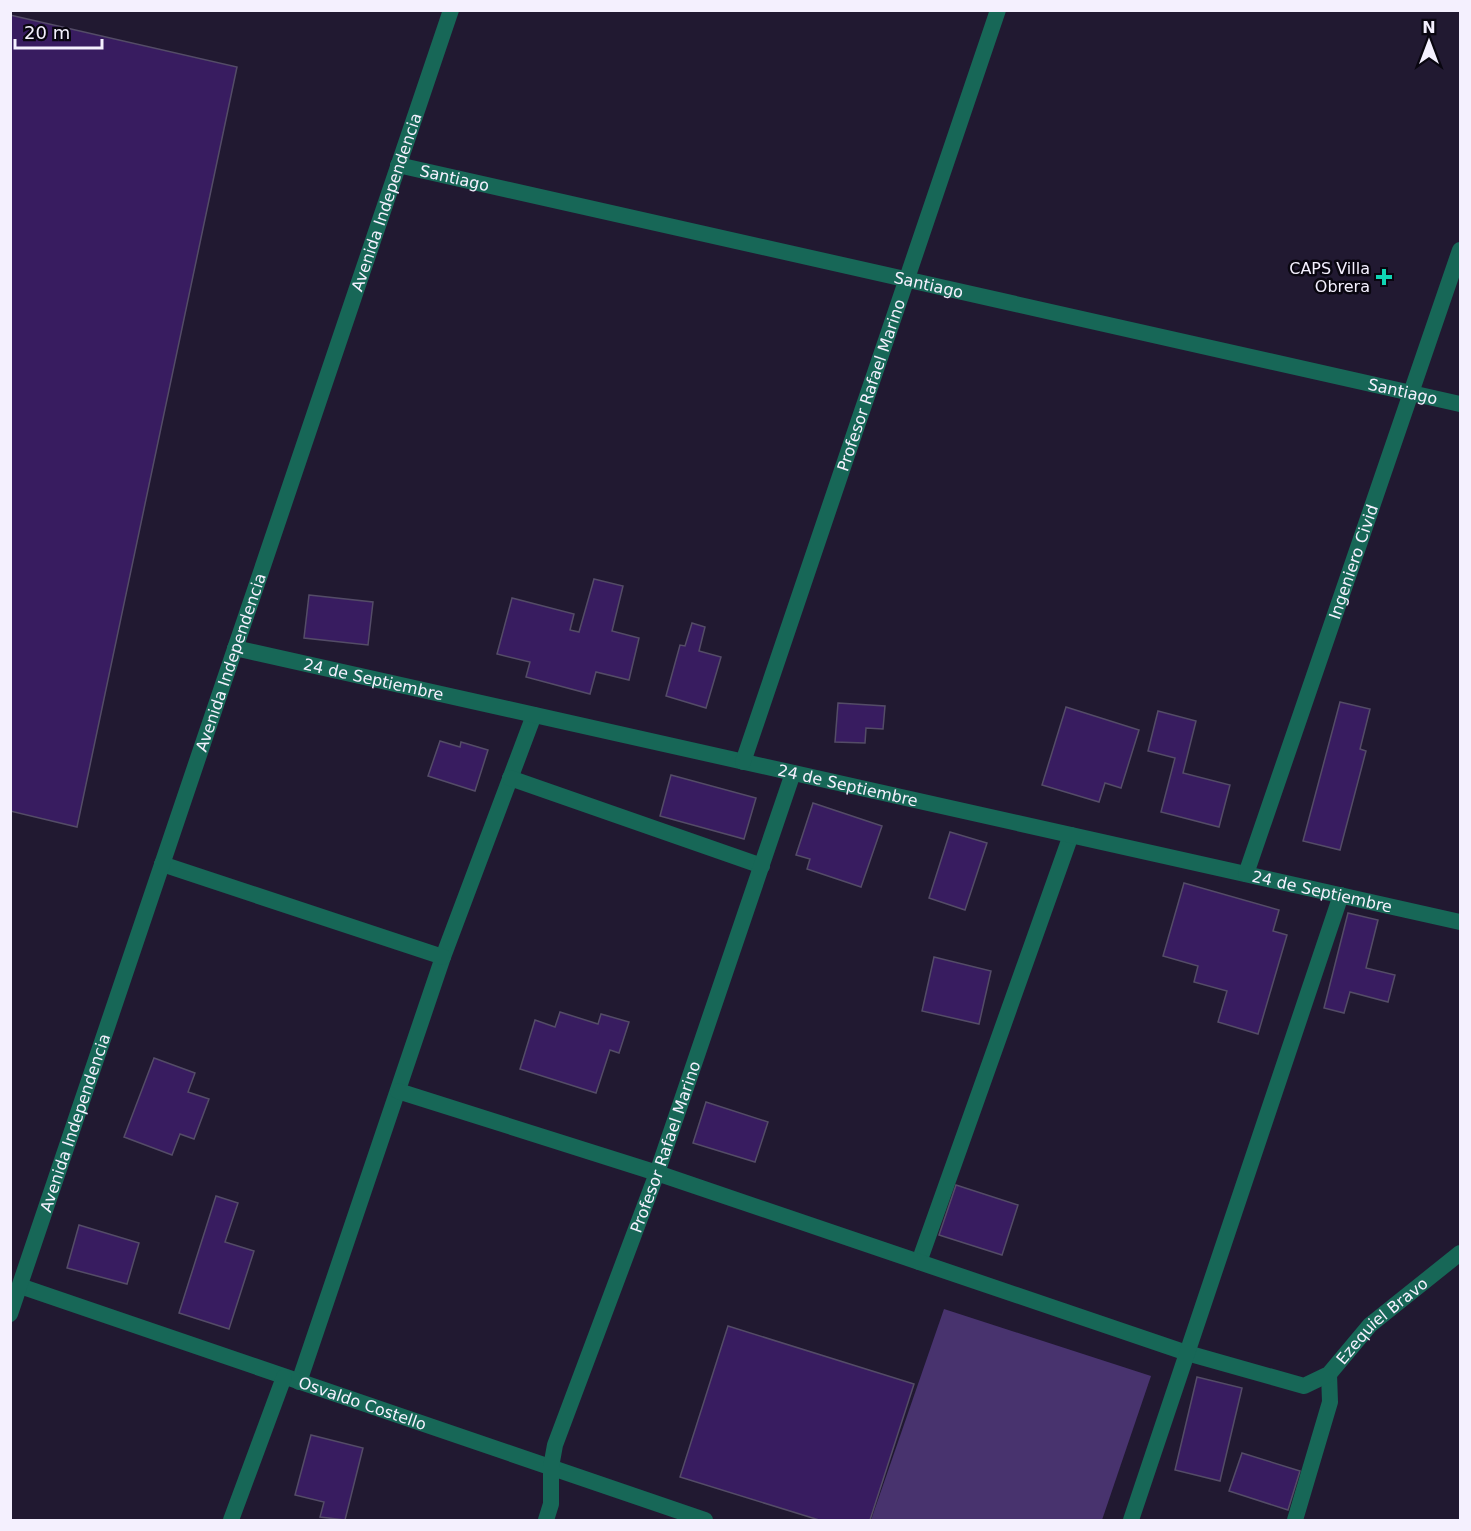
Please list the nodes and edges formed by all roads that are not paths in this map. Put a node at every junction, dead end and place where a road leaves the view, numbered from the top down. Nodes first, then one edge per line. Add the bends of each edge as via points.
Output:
1 (451, 10) edge
2 (998, 10) edge
3 (398, 165) junction
4 (1461, 250) edge
5 (906, 280) junction
6 (1411, 393) junction
7 (1461, 404) edge
8 (235, 648) junction
9 (534, 715) junction
10 (743, 762) junction
11 (793, 773) junction
12 (510, 778) junction
13 (1071, 835) junction
14 (162, 864) junction
15 (762, 866) junction
16 (1246, 874) junction
17 (1341, 896) junction
18 (1461, 922) edge
19 (444, 957) junction
20 (398, 1091) junction
21 (657, 1173) junction
22 (1461, 1252) edge
23 (919, 1262) junction
24 (20, 1286) junction
25 (10, 1314) edge
26 (1187, 1353) junction
27 (1329, 1374) junction
28 (291, 1379) junction
29 (550, 1467) junction
30 (231, 1521) edge
31 (546, 1521) edge
32 (705, 1521) edge
33 (1131, 1521) edge
34 (1295, 1521) edge

1 - 3 street, Avenida Independencia
2 - 5 street, Profesor Rafael Marino
3 - 5 street, Santiago
3 - 8 street, Avenida Independencia
4 - 6 street, Ingeniero Civid
5 - 6 street, Santiago
5 - 10 street, Profesor Rafael Marino
6 - 7 street, Santiago
6 - 16 street, Ingeniero Civid
8 - 9 street, 24 de Septiembre
8 - 14 street, Avenida Independencia
9 - 10 street, 24 de Septiembre
9 - 12 street
10 - 11 street, 24 de Septiembre
11 - 13 street, 24 de Septiembre
11 - 15 street, Profesor Rafael Marino
12 - 15 street
12 - 19 street
13 - 16 street, 24 de Septiembre
13 - 23 street
14 - 19 street
14 - 24 street, Avenida Independencia
15 - 21 street, Profesor Rafael Marino
16 - 17 street, 24 de Septiembre
17 - 18 street, 24 de Septiembre
17 - 26 street
19 - 20 street
20 - 21 street
20 - 28 street
21 - 23 street
21 - 29 street, Profesor Rafael Marino
22 - 27 street, Ezequiel Bravo via 1370,1325
23 - 26 street
24 - 25 street, Avenida Independencia
24 - 28 street, Osvaldo Costello
26 - 27 street, Ezequiel Bravo via 1304,1386
26 - 33 street
27 - 34 street via 1330,1402
28 - 29 street, Osvaldo Costello
28 - 30 street
29 - 31 street, Profesor Rafael Marino via 551,1504
29 - 32 street, Osvaldo Costello

